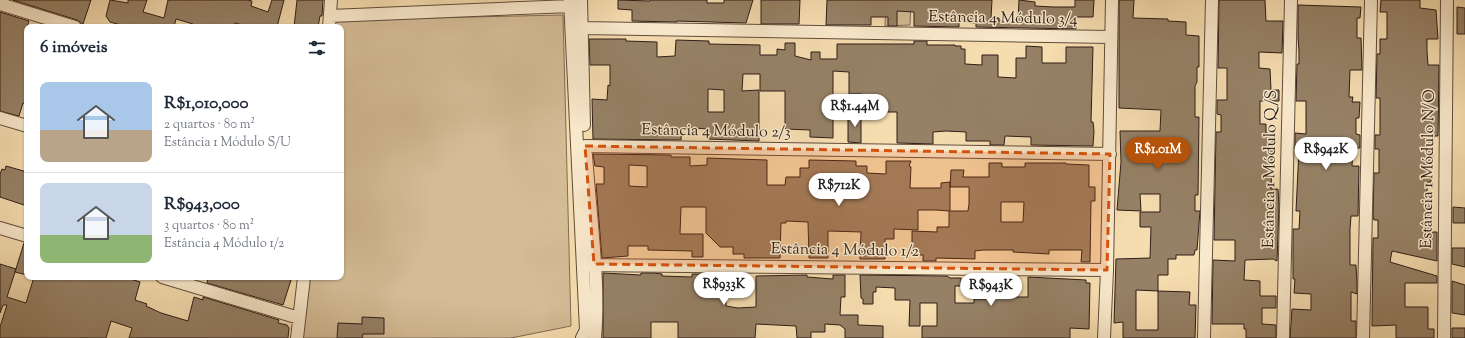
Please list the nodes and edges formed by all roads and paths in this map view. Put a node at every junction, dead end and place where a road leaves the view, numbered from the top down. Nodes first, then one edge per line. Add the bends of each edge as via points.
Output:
1 (332, 0) edge
2 (1112, 0) edge
3 (1212, 0) edge
4 (1291, 0) edge
5 (1371, 0) edge
6 (1447, 0) edge
7 (574, 2) edge
8 (0, 4) edge
9 (329, 22) edge
10 (65, 24) edge
11 (582, 28) junction
12 (1111, 37) junction
13 (0, 118) edge
14 (24, 125) edge
15 (585, 146) junction
16 (1110, 154) junction
17 (0, 228) edge
18 (24, 235) edge
19 (588, 265) junction
20 (1107, 270) junction
21 (172, 280) edge
22 (304, 280) edge
23 (299, 318) junction
24 (297, 338) edge
25 (582, 338) edge
26 (595, 338) edge
27 (1104, 338) edge
28 (1204, 338) edge
29 (1283, 338) edge
30 (1363, 338) edge
31 (1444, 338) edge

1 - 9 street
2 - 12 street
3 - 28 street
4 - 29 street, Estância 1 Módulo Q/S
5 - 30 street
6 - 31 street, Estância 1 Módulo N/O
7 - 9 street
7 - 11 street
7 - 19 street
8 - 10 street
11 - 12 street, Estância 4 Módulo 3/4
11 - 15 street
12 - 16 street
13 - 14 street
15 - 16 street, Estância 4 Módulo 2/3
15 - 19 street
16 - 20 street
17 - 18 street
19 - 20 street, Estância 4 Módulo 1/2
19 - 25 street via 586,330
19 - 26 street via 597,320
20 - 27 street
21 - 23 street
22 - 23 street
23 - 24 street

